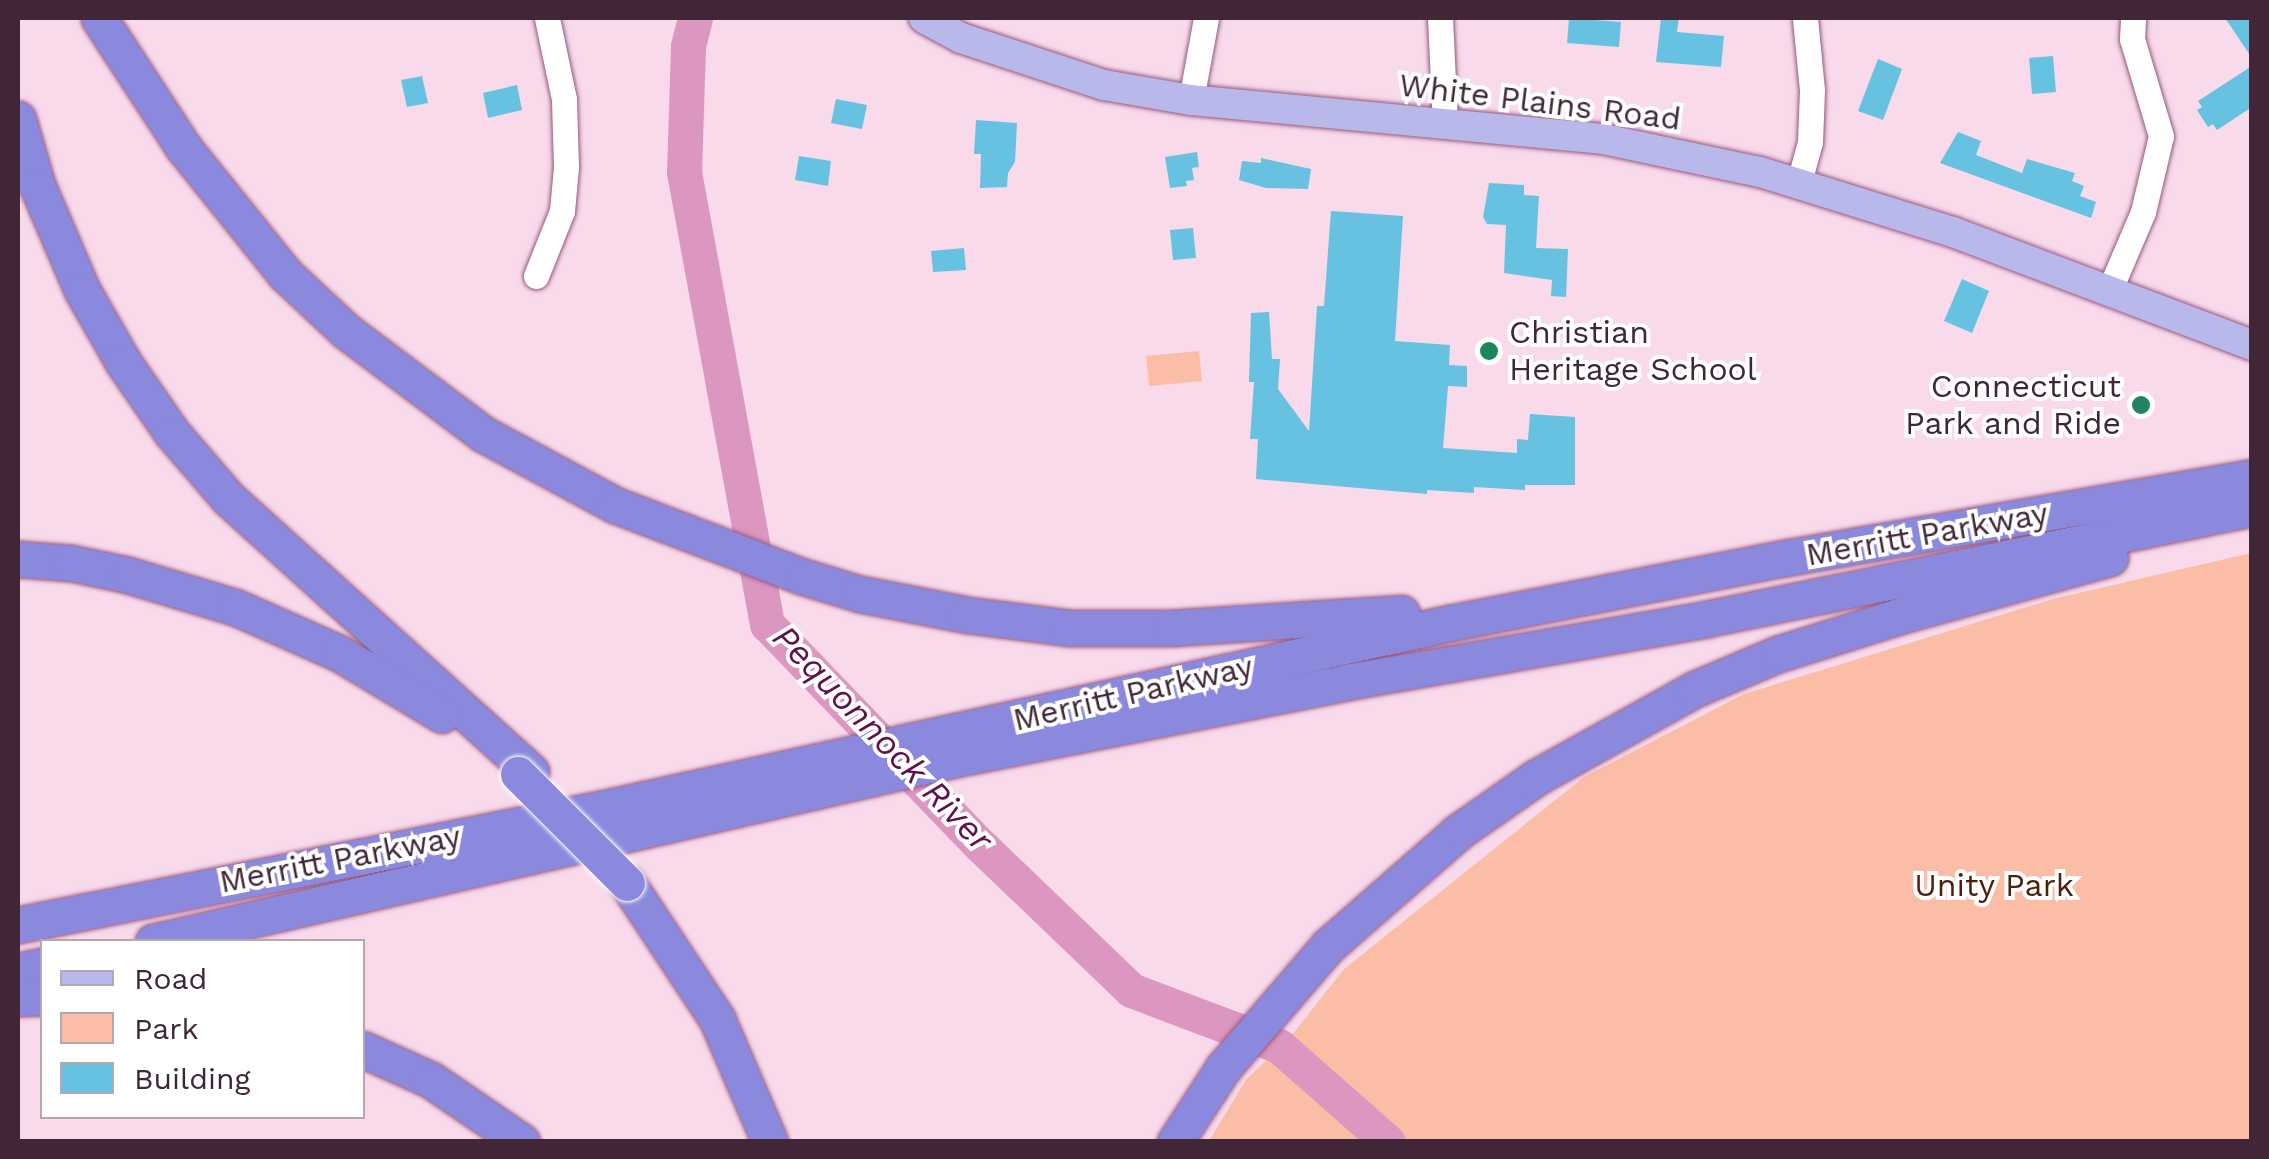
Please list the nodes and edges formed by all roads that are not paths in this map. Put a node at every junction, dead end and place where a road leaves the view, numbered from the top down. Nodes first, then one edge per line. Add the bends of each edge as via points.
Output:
1 (99, 18) edge
2 (546, 18) edge
3 (924, 18) edge
4 (1206, 18) edge
5 (1440, 18) edge
6 (1805, 18) edge
7 (2132, 18) edge
8 (1191, 100) junction
9 (18, 120) edge
10 (1445, 123) junction
11 (1799, 182) junction
12 (536, 276) dead end
13 (2110, 289) junction
14 (2252, 345) edge
15 (2252, 477) edge
16 (2252, 508) edge
17 (2252, 521) edge
18 (1785, 558) junction
19 (18, 559) edge
20 (944, 748) junction
21 (867, 765) junction
22 (524, 773) junction
23 (18, 925) edge
24 (165, 939) edge
25 (365, 1050) edge
26 (522, 1142) edge
27 (770, 1142) edge
28 (1175, 1142) edge

1 - 18 highway via 237,218 346,332 483,434 616,505 801,576 968,615 1070,628 1233,627 1390,616 1619,575
2 - 12 street via 564,99 566,167 562,211
3 - 8 main road, White Plains Road via 962,38 1104,85
4 - 8 street
5 - 10 street
6 - 11 street via 1811,124
7 - 13 street via 2161,136 2143,212
8 - 10 main road, White Plains Road
9 - 22 highway via 82,290 172,433 229,499
10 - 11 main road, White Plains Road via 1664,148
11 - 13 main road, White Plains Road
13 - 14 main road, White Plains Road
15 - 18 highway, Merritt Parkway
16 - 20 highway, Merritt Parkway via 1706,619
17 - 28 highway via 1778,654 1695,689 1550,769 1458,832 1352,923 1276,1002
18 - 20 highway, Merritt Parkway via 1413,631
19 - 22 highway via 128,575 286,628 402,690
20 - 21 highway, Merritt Parkway
21 - 23 highway, Merritt Parkway
21 - 24 highway, Merritt Parkway
22 - 27 highway, bridge via 627,883 716,1019
25 - 26 highway via 431,1080

